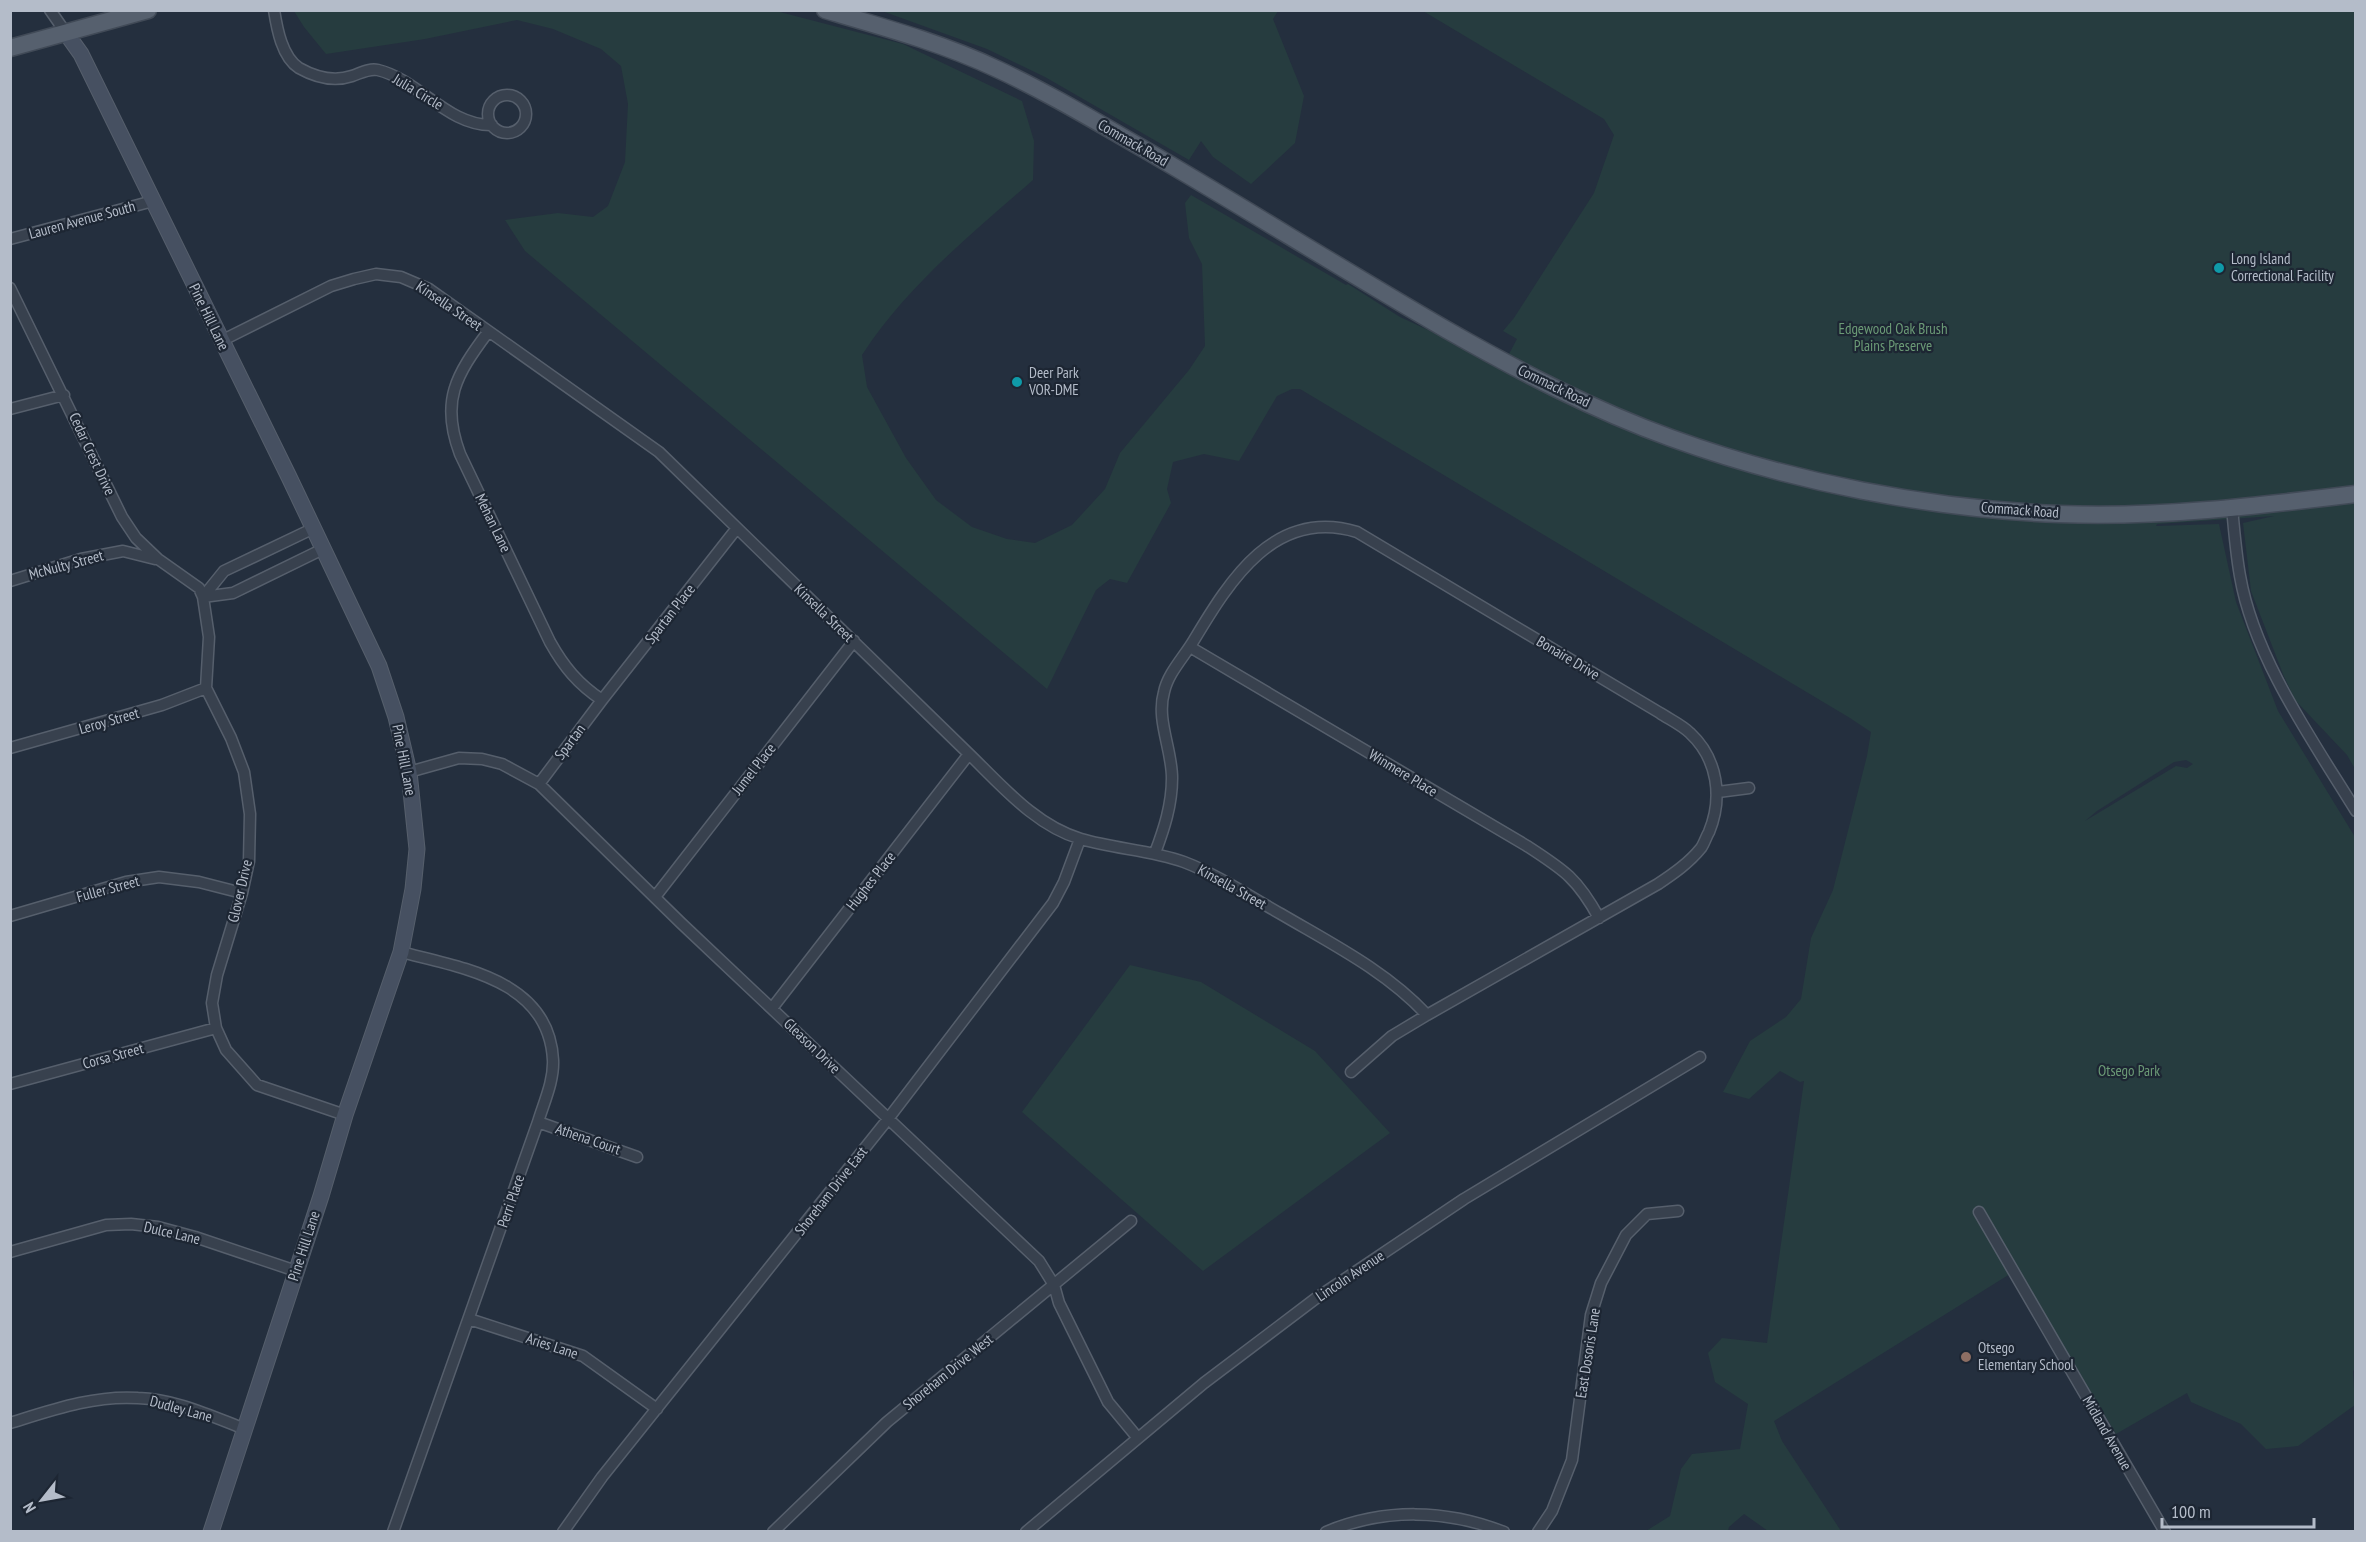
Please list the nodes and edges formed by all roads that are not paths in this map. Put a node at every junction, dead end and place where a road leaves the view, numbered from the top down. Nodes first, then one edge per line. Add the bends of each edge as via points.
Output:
1 (50, 10) edge
2 (148, 10) edge
3 (274, 10) edge
4 (825, 10) edge
5 (66, 33) junction
6 (10, 48) edge
7 (492, 126) dead end
8 (153, 201) junction
9 (10, 239) edge
10 (10, 288) edge
11 (488, 332) junction
12 (221, 341) junction
13 (64, 395) junction
14 (10, 410) edge
15 (2355, 494) edge
16 (2232, 507) junction
17 (737, 528) junction
18 (312, 529) junction
19 (323, 549) junction
20 (158, 559) junction
21 (10, 581) edge
22 (204, 597) junction
23 (854, 641) junction
24 (1190, 647) junction
25 (206, 688) junction
26 (602, 700) junction
27 (10, 748) edge
28 (969, 754) junction
29 (409, 772) junction
30 (539, 784) junction
31 (1749, 788) dead end
32 (1718, 792) junction
33 (2355, 811) edge
34 (1080, 839) junction
35 (1155, 853) junction
36 (242, 893) junction
37 (655, 897) junction
38 (10, 916) edge
39 (1599, 918) junction
40 (401, 952) junction
41 (772, 1007) junction
42 (1427, 1015) junction
43 (216, 1028) junction
44 (1700, 1057) dead end
45 (1351, 1072) dead end
46 (10, 1084) edge
47 (345, 1115) junction
48 (888, 1119) junction
49 (538, 1122) junction
50 (637, 1157) dead end
51 (1678, 1210) dead end
52 (1979, 1212) dead end
53 (1131, 1221) dead end
54 (10, 1252) edge
55 (296, 1271) junction
56 (1054, 1285) junction
57 (469, 1319) junction
58 (657, 1409) junction
59 (10, 1423) edge
60 (245, 1429) junction
61 (1137, 1437) junction
62 (211, 1532) edge
63 (393, 1532) edge
64 (563, 1532) edge
65 (773, 1532) edge
66 (1026, 1532) edge
67 (1326, 1532) edge
68 (1504, 1532) edge
69 (1538, 1532) edge
70 (2165, 1532) edge

1 - 5 street
2 - 5 main road
3 - 7 street, Julia Circle via 286,52 297,66 329,79 377,70 477,126
4 - 16 main road, Commack Road via 920,38 995,68 1066,104 1536,379 1670,438 1756,465 1852,488 1958,505 2060,514 2166,513
5 - 6 main road
5 - 8 street, Pine Hill Lane via 81,54
8 - 9 street, Lauren Avenue South
8 - 12 street, Pine Hill Lane
10 - 13 street, Cedar Crest Drive
11 - 12 street, Kinsella Street via 429,289 401,277 376,274 331,286
11 - 17 street, Kinsella Street via 659,452
11 - 26 street, Mehan Lane via 459,375 450,417 453,434 550,642 565,668
12 - 18 street, Pine Hill Lane
13 - 14 street
13 - 20 street, Cedar Crest Drive via 122,517 136,538
15 - 16 main road, Commack Road
16 - 33 street via 2240,578 2259,642 2290,703
17 - 23 street, Kinsella Street
17 - 26 street, Spartan Place
18 - 19 street, Pine Hill Lane
18 - 22 street via 224,571
19 - 22 street via 233,593
19 - 29 street, Pine Hill Lane via 379,666
20 - 21 street, McNulty Street via 123,551 81,559
20 - 22 street, Cedar Crest Drive via 200,588
22 - 25 street, Glover Drive via 208,637
23 - 28 street, Kinsella Street
23 - 37 street, Jumel Place
24 - 32 street, Bonaire Drive via 1235,580 1272,542 1293,531 1337,526 1357,532 1691,734 1716,774
24 - 35 street, Bonaire Drive via 1164,691 1162,708 1172,778 1168,816
24 - 39 street, Winmere Place via 1568,873
25 - 27 street, Leroy Street via 162,705
25 - 36 street, Glover Drive via 244,772 250,814 249,861
26 - 30 street, Spartan
28 - 34 street, Kinsella Street via 1044,821
28 - 41 street, Hughes Place
29 - 30 street, Gleason Drive via 459,759 482,759 502,764
29 - 40 street, Pine Hill Lane via 417,849
30 - 37 street, Gleason Drive
31 - 32 street
32 - 39 street, Bonaire Drive via 1712,824 1702,847 1659,884
34 - 35 street, Kinsella Street
34 - 48 street, Shoreham Drive East via 1053,903
35 - 42 street, Kinsella Street via 1215,876 1363,962 1409,995
36 - 38 street, Fuller Street via 159,877 126,882
36 - 43 street, Glover Drive via 215,984 212,1003
37 - 41 street, Gleason Drive
39 - 42 street, Bonaire Drive
40 - 47 street, Pine Hill Lane
40 - 49 street, Perri Place via 491,978 518,992 540,1016 553,1060
41 - 48 street, Gleason Drive
42 - 45 street, Bonaire Drive via 1392,1036
43 - 46 street, Corsa Street
43 - 47 street, Glover Drive via 225,1050 257,1085
44 - 61 street, Lincoln Avenue via 1464,1199 1315,1299
47 - 55 street, Pine Hill Lane
48 - 56 street, Gleason Drive via 1039,1261
48 - 58 street, Shoreham Drive East
49 - 50 street, Athena Court
49 - 57 street, Perri Place
51 - 69 street, East Dosoris Lane via 1647,1214 1626,1235 1601,1283 1591,1315 1572,1460 1552,1511
52 - 70 street, Midland Avenue
53 - 56 street, Shoreham Drive West
54 - 55 street, Dulce Lane via 106,1225 131,1224 195,1237
55 - 60 street, Pine Hill Lane
56 - 61 street, Gleason Drive via 1059,1303 1108,1402
56 - 65 street, Shoreham Drive West via 886,1422
57 - 58 street, Aries Lane via 584,1356
57 - 63 street, Perri Place
58 - 64 street, Shoreham Drive East
59 - 60 street, Dudley Lane via 94,1400 139,1398 178,1405
60 - 62 street, Pine Hill Lane
61 - 66 street, Lincoln Avenue
67 - 68 street via 1398,1514 1429,1514 1483,1523

